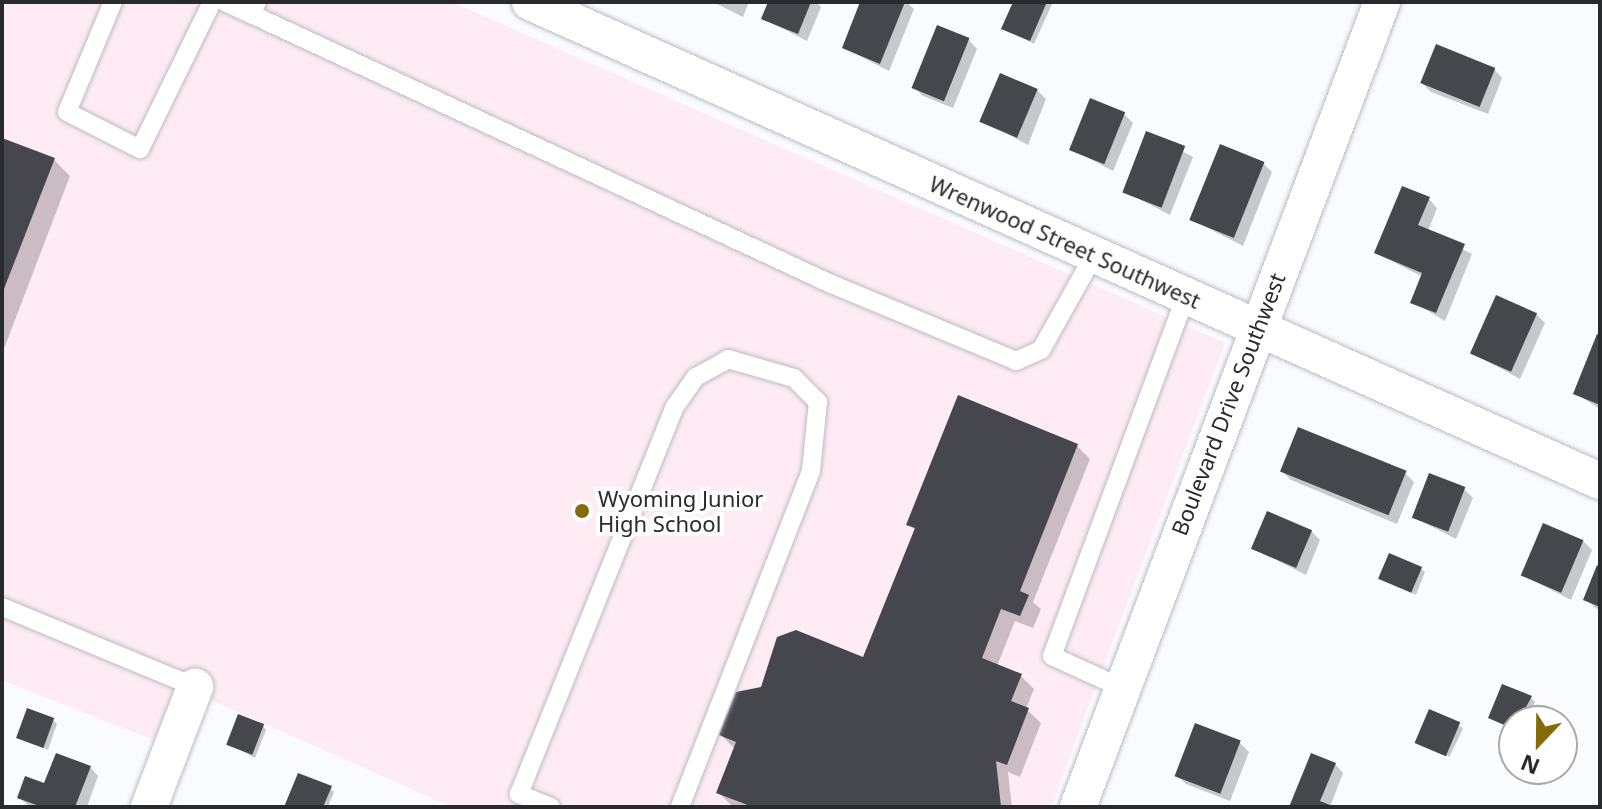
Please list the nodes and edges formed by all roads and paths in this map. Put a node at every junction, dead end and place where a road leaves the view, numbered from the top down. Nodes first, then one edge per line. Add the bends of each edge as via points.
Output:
1 (113, 2) edge
2 (212, 2) edge
3 (225, 2) edge
4 (530, 2) edge
5 (1382, 2) edge
6 (254, 8) edge
7 (1094, 255) junction
8 (1186, 296) junction
9 (1256, 328) junction
10 (1600, 481) edge
11 (2, 607) edge
12 (195, 687) joint
13 (1122, 688) junction
14 (149, 807) edge
15 (551, 807) edge
16 (680, 807) edge
17 (1078, 807) edge

1 - 2 lane via 67,112 140,149
3 - 6 lane
4 - 7 street, Wrenwood Street Southwest
5 - 9 street, Boulevard Drive Southwest
6 - 7 lane via 829,283 1016,361 1041,350
7 - 8 street, Wrenwood Street Southwest
8 - 9 street, Wrenwood Street Southwest
8 - 13 lane via 1052,656
9 - 10 street, Wrenwood Street Southwest
9 - 13 street, Boulevard Drive Southwest
11 - 12 lane
12 - 14 street
13 - 17 street, Boulevard Drive Southwest
15 - 16 lane via 519,794 674,408 696,377 728,359 794,378 818,402 811,471

